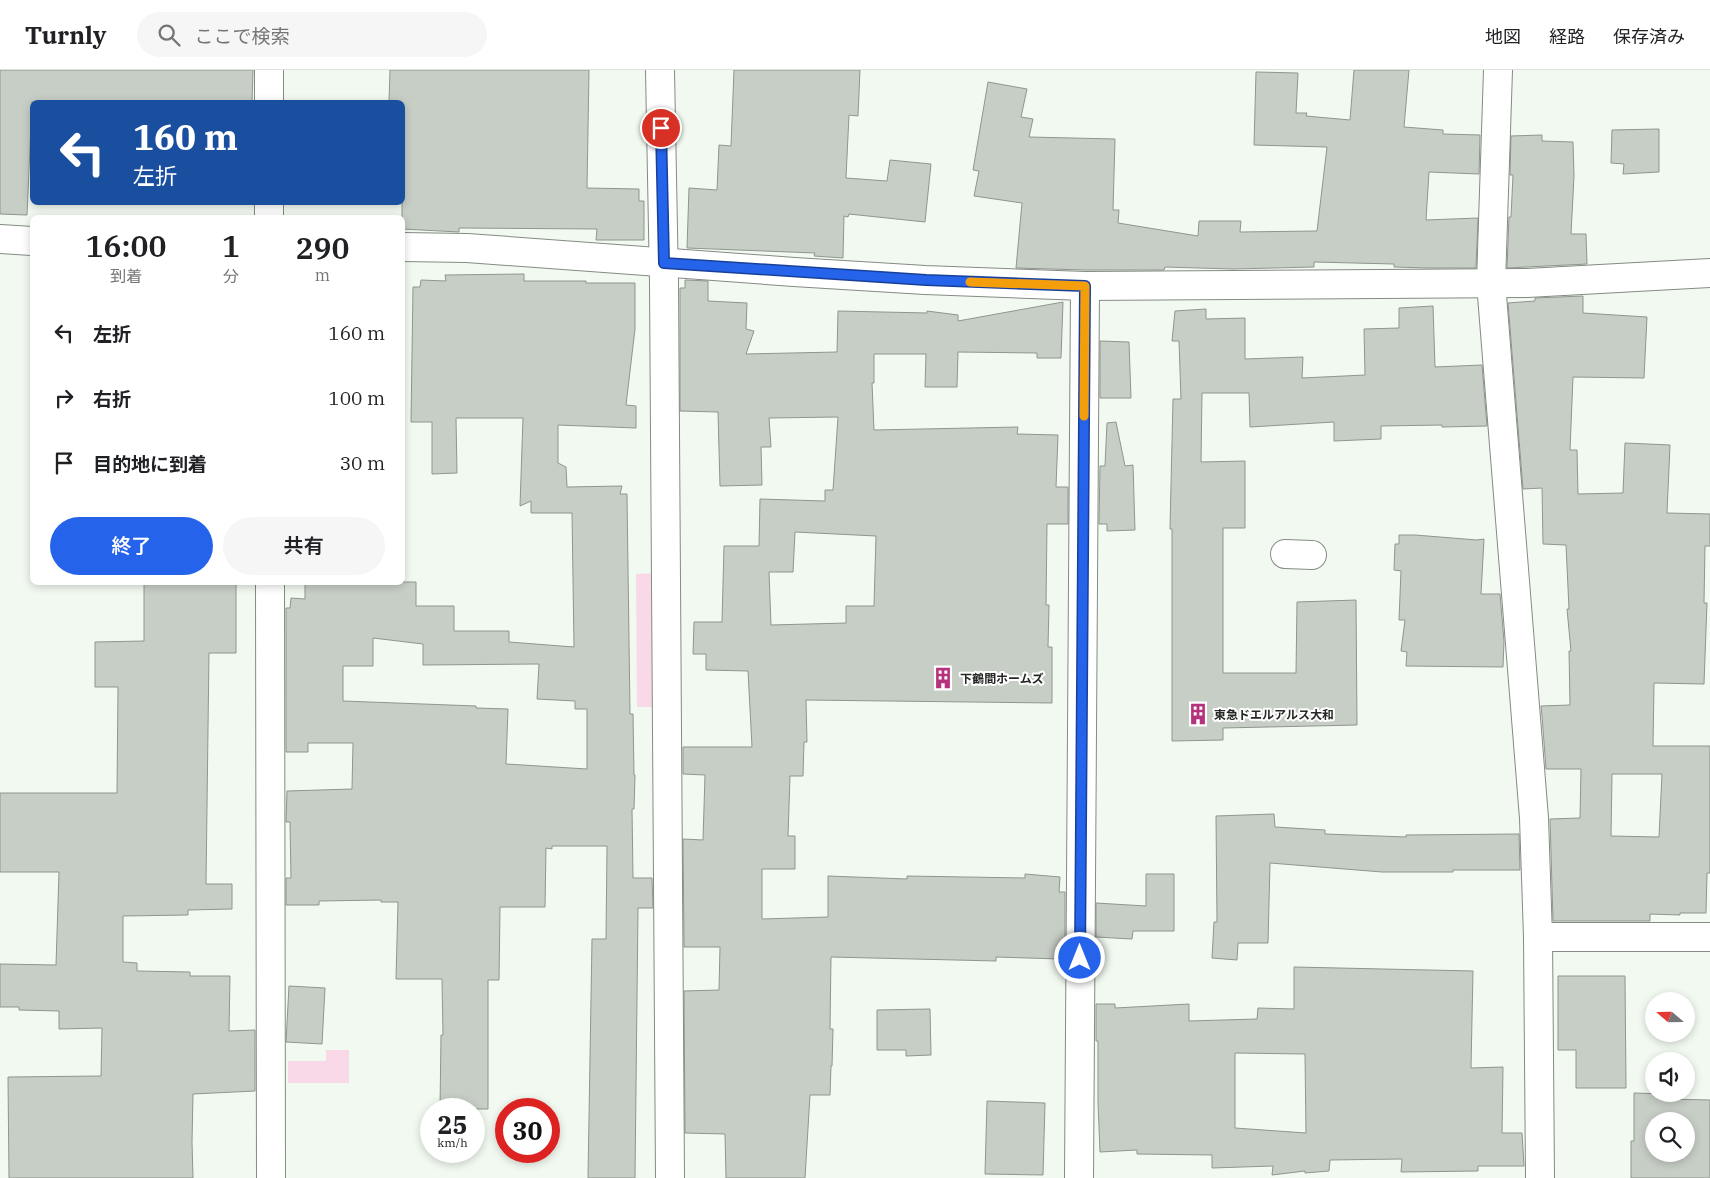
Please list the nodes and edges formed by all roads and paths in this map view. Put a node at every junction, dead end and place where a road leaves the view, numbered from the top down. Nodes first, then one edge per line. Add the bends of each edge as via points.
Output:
1 (269, 70) edge
2 (660, 70) edge
3 (1498, 70) edge
4 (269, 100) edge
5 (0, 239) edge
6 (30, 241) edge
7 (405, 247) edge
8 (664, 263) junction
9 (1710, 273) edge
10 (1491, 283) junction
11 (1085, 286) junction
12 (270, 585) edge
13 (1538, 937) junction
14 (1710, 937) edge
15 (271, 1178) edge
16 (670, 1178) edge
17 (1079, 1178) edge
18 (1540, 1178) edge

1 - 4 street
2 - 8 street
3 - 10 street
5 - 6 street
7 - 8 street via 467,248
8 - 11 street
8 - 16 street
9 - 10 street
10 - 11 street
10 - 13 street via 1534,818
11 - 17 street
12 - 15 street
13 - 14 street
13 - 18 street

